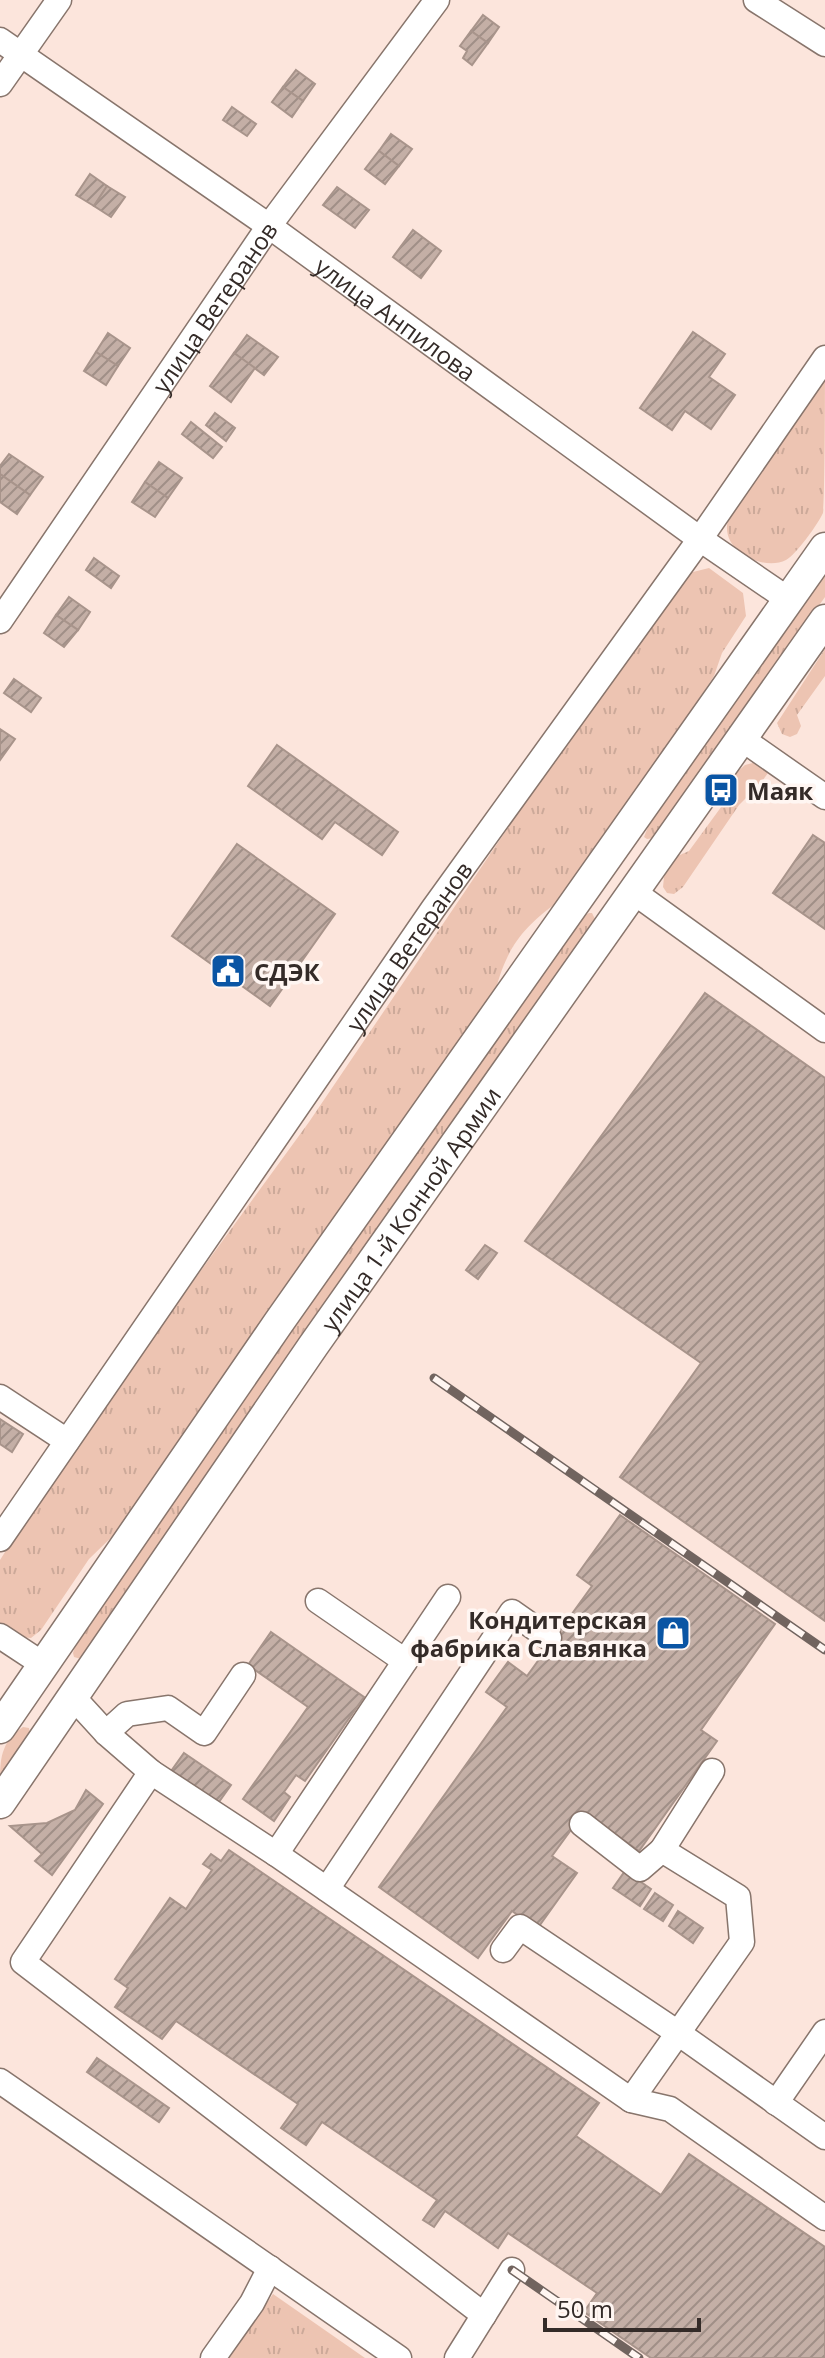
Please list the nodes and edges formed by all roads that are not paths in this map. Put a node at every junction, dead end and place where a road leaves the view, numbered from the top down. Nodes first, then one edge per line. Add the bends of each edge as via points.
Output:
1 (59, 0) edge
2 (437, 0) edge
3 (756, 0) edge
4 (0, 40) edge
5 (825, 44) edge
6 (21, 55) junction
7 (0, 84) edge
8 (269, 226) junction
9 (825, 358) edge
10 (700, 539) junction
11 (825, 548) edge
12 (789, 600) junction
13 (825, 620) edge
14 (0, 621) edge
15 (742, 739) junction
16 (825, 797) edge
17 (600, 868) junction
18 (635, 893) junction
19 (825, 1030) edge
20 (0, 1397) edge
21 (67, 1441) junction
22 (0, 1539) edge
23 (448, 1597) dead end
24 (318, 1601) dead end
25 (0, 1636) edge
26 (549, 1638) dead end
27 (405, 1661) junction
28 (41, 1669) junction
29 (243, 1675) dead end
30 (73, 1697) junction
31 (0, 1728) edge
32 (106, 1733) junction
33 (712, 1771) dead end
34 (151, 1772) junction
35 (0, 1803) edge
36 (582, 1824) dead end
37 (662, 1850) junction
38 (276, 1854) junction
39 (327, 1889) junction
40 (503, 1950) dead end
41 (825, 2032) edge
42 (678, 2033) junction
43 (0, 2081) edge
44 (631, 2100) junction
45 (776, 2103) junction
46 (825, 2137) edge
47 (825, 2218) edge
48 (270, 2268) junction
49 (512, 2270) dead end
50 (484, 2315) junction
51 (213, 2358) edge
52 (399, 2358) edge
53 (457, 2358) edge

1 - 6 street
2 - 8 street, улица Ветеранов
3 - 5 street
4 - 6 street, улица Анпилова
6 - 7 street
6 - 8 street, улица Анпилова
8 - 10 street, улица Анпилова
8 - 14 street, улица Ветеранов
9 - 10 street, улица Ветеранов
10 - 12 street, улица Анпилова
10 - 21 street, улица Ветеранов via 433,909
11 - 12 main road, улица 1-й Конной Армии
12 - 17 main road, улица 1-й Конной Армии
13 - 15 main road, улица 1-й Конной Армии
15 - 16 street
15 - 18 main road, улица 1-й Конной Армии
17 - 18 main road
17 - 28 main road, улица 1-й Конной Армии
18 - 19 street
18 - 30 main road, улица 1-й Конной Армии via 313,1346
20 - 21 street
21 - 22 street, улица Ветеранов
23 - 27 street
24 - 27 street
25 - 28 street
26 - 39 street via 512,1612
27 - 38 street
28 - 30 main road
28 - 31 main road, улица 1-й Конной Армии
29 - 32 street via 204,1733 168,1708 127,1714
30 - 32 street
30 - 35 main road, улица 1-й Конной Армии
32 - 34 street
33 - 37 street
34 - 38 street
34 - 50 street via 23,1962
36 - 37 street via 640,1869
37 - 42 street via 738,1897 742,1942
38 - 39 street
39 - 44 street
40 - 42 street via 520,1927
41 - 45 street
42 - 44 street
42 - 45 street
43 - 48 street
44 - 47 street via 670,2109
45 - 46 street
48 - 51 street
48 - 52 street
49 - 50 street
50 - 53 street

